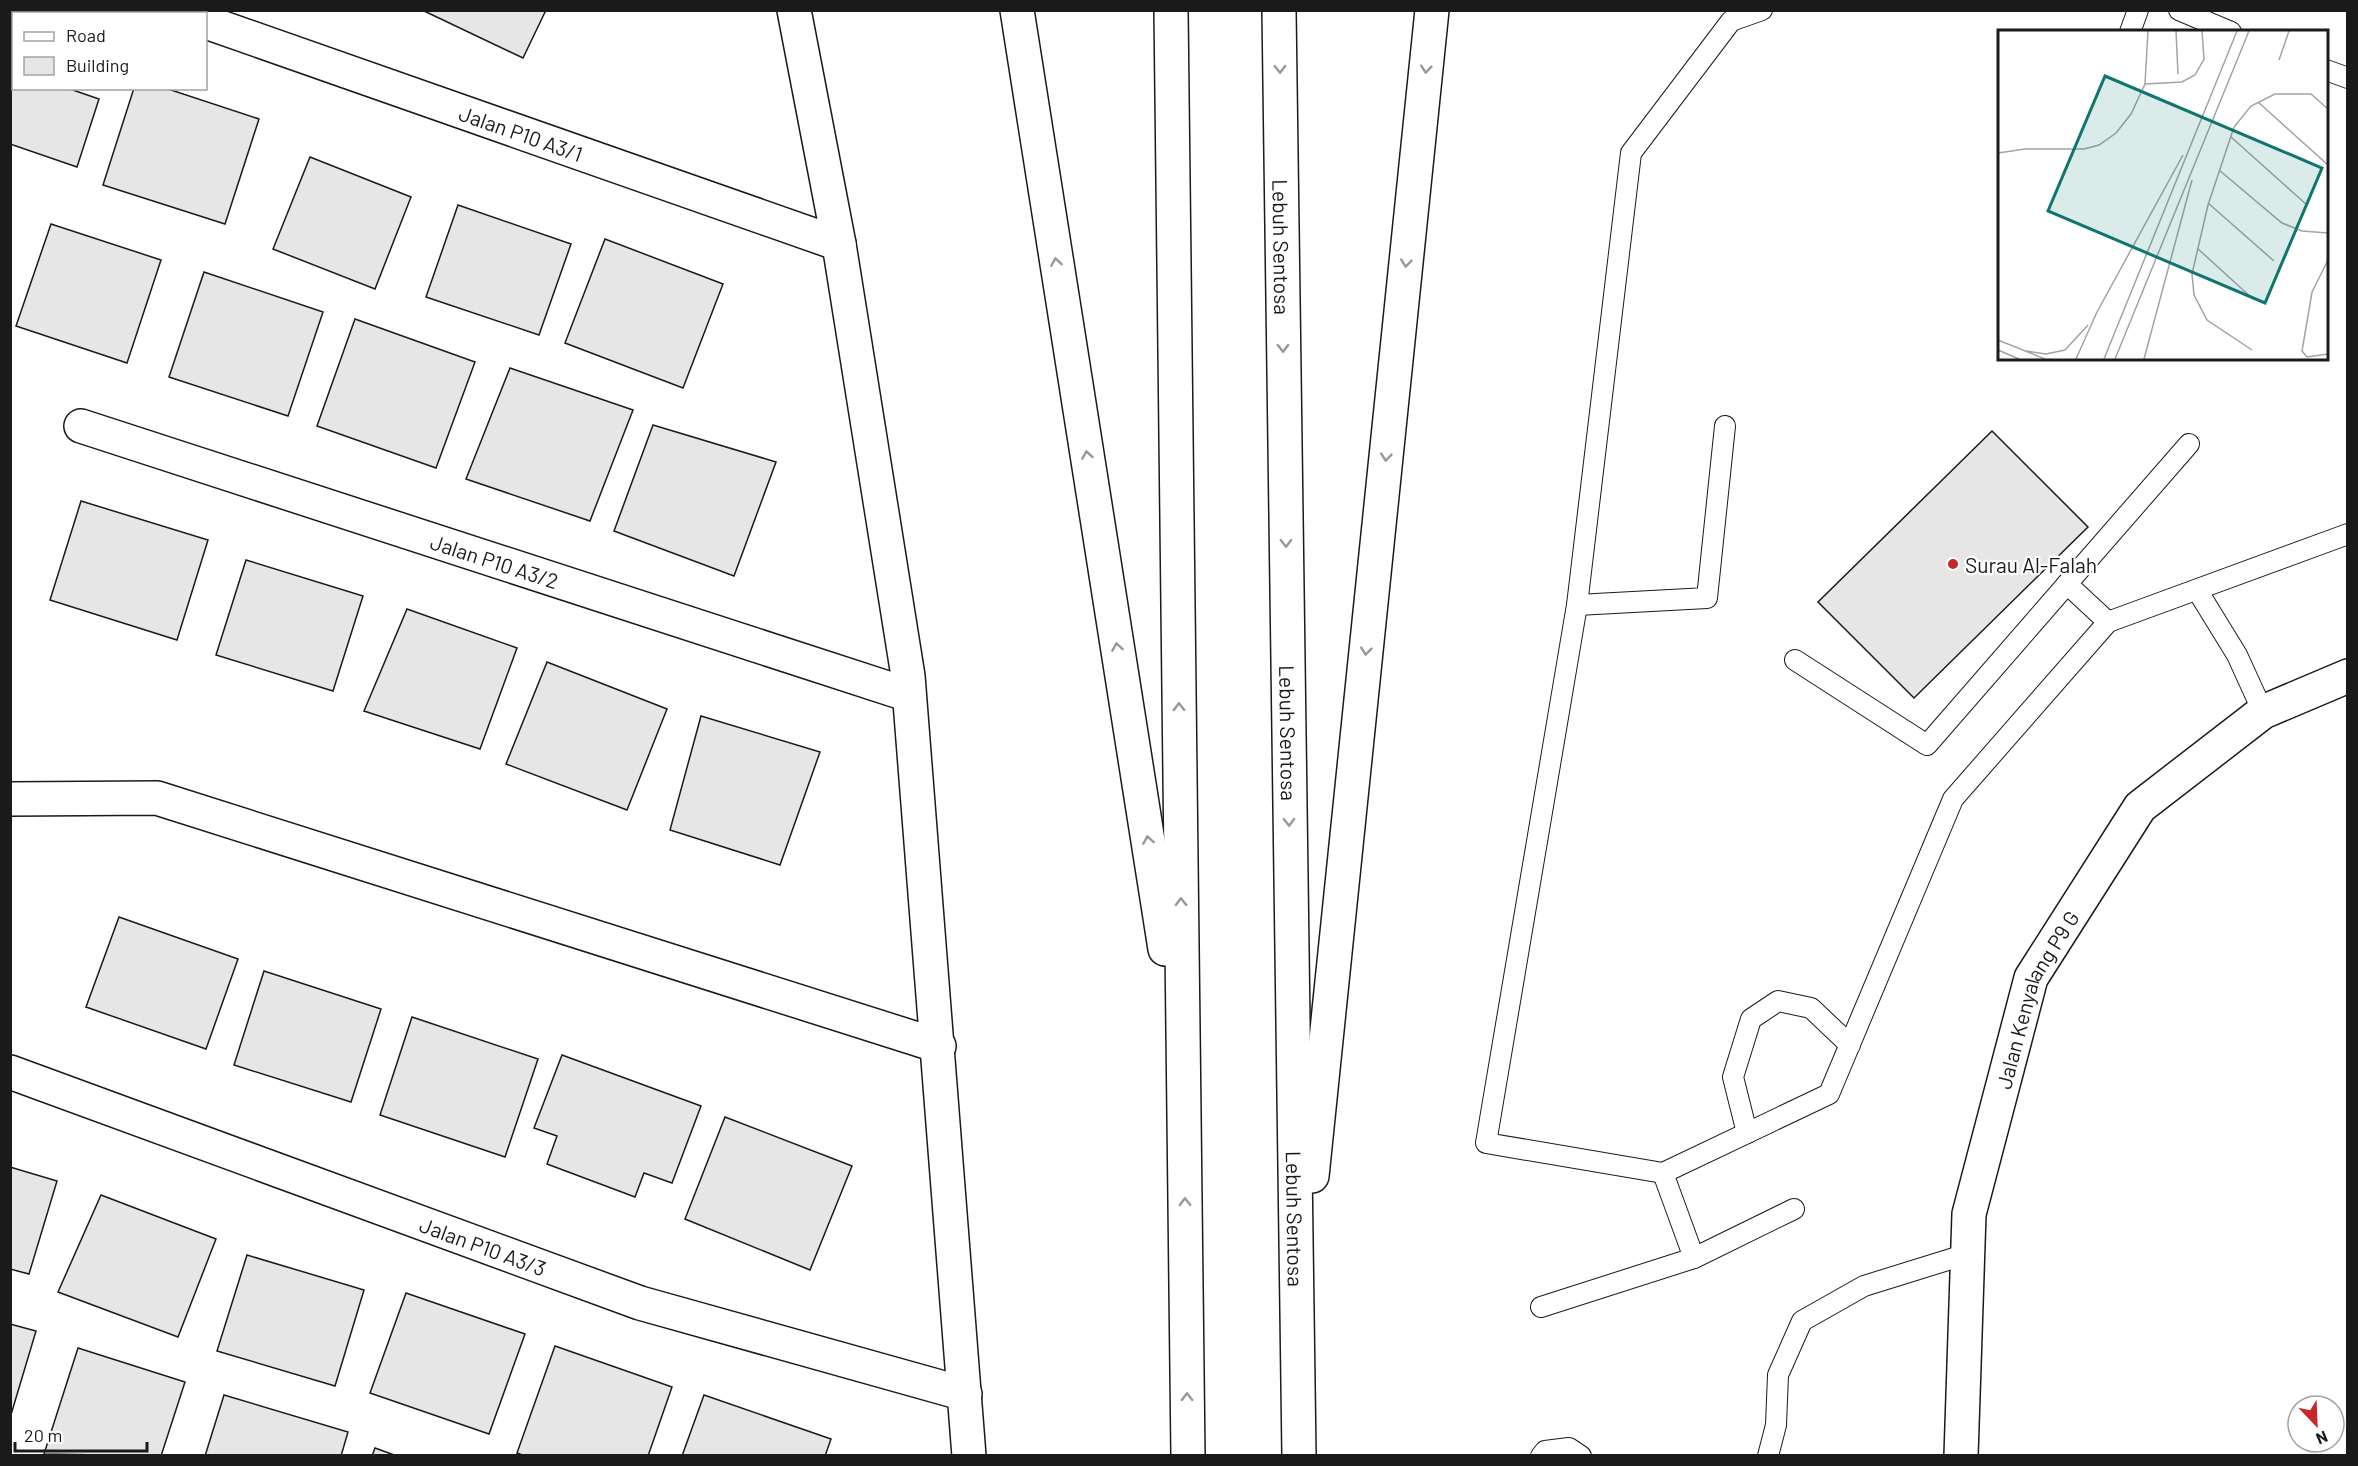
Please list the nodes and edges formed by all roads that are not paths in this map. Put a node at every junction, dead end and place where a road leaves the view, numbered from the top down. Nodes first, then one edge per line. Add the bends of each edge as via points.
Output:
1 (794, 10) edge
2 (1017, 10) edge
3 (1171, 10) edge
4 (1279, 10) edge
5 (1432, 10) edge
6 (1762, 10) edge
7 (2138, 10) edge
8 (2179, 10) edge
9 (207, 21) edge
10 (2131, 30) edge
11 (2226, 30) edge
12 (2328, 71) edge
13 (2348, 78) edge
14 (839, 244) junction
15 (81, 426) dead end
16 (1725, 426) dead end
17 (2188, 444) dead end
18 (2348, 534) edge
19 (2067, 584) junction
20 (2197, 590) junction
21 (1577, 605) junction
22 (2108, 622) junction
23 (1795, 660) dead end
24 (2348, 676) edge
25 (909, 695) junction
26 (2263, 712) junction
27 (10, 799) edge
28 (1850, 1045) junction
29 (939, 1046) junction
30 (1183, 1064) junction
31 (10, 1072) edge
32 (1747, 1133) junction
33 (1663, 1173) junction
34 (1794, 1209) dead end
35 (1967, 1254) junction
36 (1694, 1258) junction
37 (1541, 1307) dead end
38 (1296, 1331) junction
39 (965, 1394) junction
40 (969, 1455) edge
41 (1188, 1455) edge
42 (1299, 1455) edge
43 (1541, 1455) edge
44 (1581, 1455) edge
45 (1768, 1455) edge
46 (1961, 1455) edge

1 - 14 street
30 -> 2 street
30 -> 3 street
4 -> 38 street, Lebuh Sentosa
5 -> 38 street
6 - 21 lane via 1731,21 1631,153
7 - 10 lane
8 - 11 lane
9 - 14 street, Jalan P10 A3/1
12 - 13 lane
14 - 25 street
15 - 25 street, Jalan P10 A3/2
16 - 21 lane via 1707,597
17 - 19 lane
18 - 20 lane
19 - 22 lane
19 - 23 lane via 1927,746
20 - 22 lane
20 - 26 lane via 2237,655
21 - 33 lane via 1486,1143
22 - 28 lane via 1953,799
24 - 26 street, Jalan Kenyalang P9 G
25 - 29 street
26 - 35 street, Jalan Kenyalang P9 G via 2140,807 2031,978 1969,1214
27 - 29 street via 157,798
28 - 32 lane via 1829,1094
28 - 32 lane via 1811,1008 1778,1001 1751,1019 1733,1077
29 - 39 street
41 -> 30 street
31 - 39 street, Jalan P10 A3/3 via 640,1303
32 - 33 lane
33 - 36 lane
34 - 36 lane
35 - 45 lane via 1864,1286 1802,1321 1778,1375 1776,1425
35 - 46 street, Jalan Kenyalang P9 G
36 - 37 lane
38 - 42 street, Lebuh Sentosa
39 - 40 street
43 - 44 lane via 1569,1448

